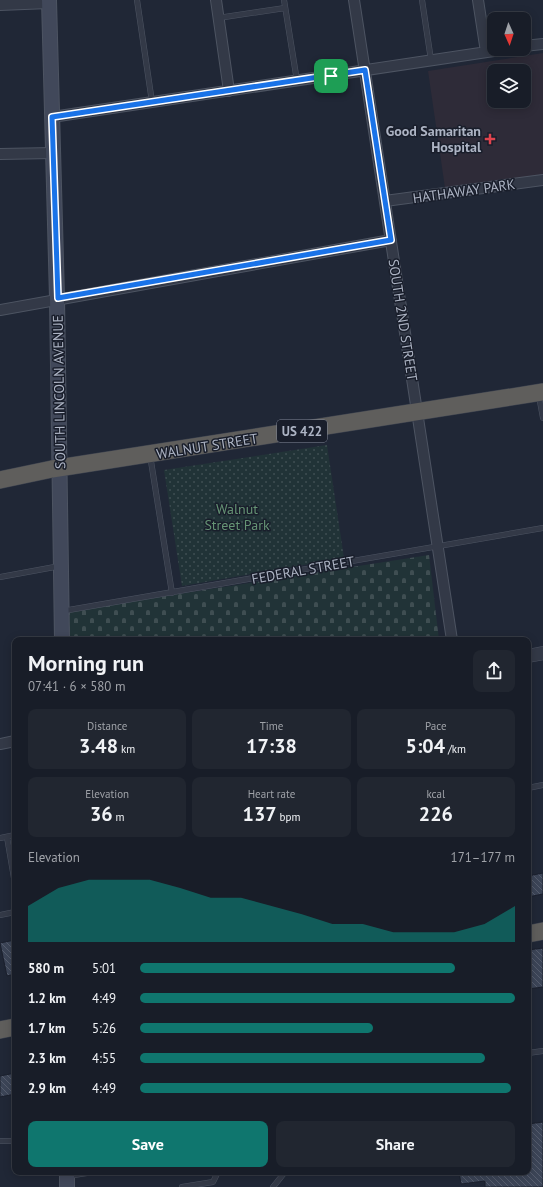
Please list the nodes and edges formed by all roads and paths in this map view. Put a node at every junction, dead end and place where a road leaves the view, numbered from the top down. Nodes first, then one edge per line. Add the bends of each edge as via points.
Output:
1 (138, 0) edge
2 (216, 0) edge
3 (284, 0) edge
4 (354, 0) edge
5 (422, 0) edge
6 (478, 0) edge
7 (49, 2) edge
8 (0, 5) edge
9 (285, 8) junction
10 (218, 18) junction
11 (543, 44) edge
12 (531, 45) edge
13 (486, 52) joint
14 (430, 60) junction
15 (365, 70) junction
16 (297, 81) junction
17 (229, 91) junction
18 (152, 102) junction
19 (52, 117) junction
20 (53, 153) junction
21 (0, 154) edge
22 (543, 180) edge
23 (385, 201) junction
24 (391, 240) junction
25 (58, 298) junction
26 (0, 310) edge
27 (541, 392) edge
28 (418, 413) junction
29 (543, 418) edge
30 (150, 454) junction
31 (60, 468) junction
32 (0, 480) edge
33 (543, 528) edge
34 (438, 547) junction
35 (61, 565) junction
36 (0, 577) edge
37 (172, 593) junction
38 (62, 611) junction
39 (62, 637) edge
40 (452, 637) edge
41 (543, 653) edge
42 (531, 655) edge
43 (12, 742) edge
44 (0, 744) edge
45 (543, 785) edge
46 (531, 787) edge
47 (12, 836) edge
48 (7, 837) junction
49 (0, 838) edge
50 (12, 866) edge
51 (12, 913) edge
52 (0, 915) edge
53 (543, 931) edge
54 (531, 933) edge
55 (12, 1028) edge
56 (0, 1030) edge
57 (543, 1051) edge
58 (531, 1053) edge
59 (0, 1141) edge
60 (12, 1141) edge
61 (80, 1175) edge
62 (216, 1175) edge
63 (283, 1175) edge
64 (67, 1178) edge
65 (182, 1187) edge
66 (273, 1187) edge

1 - 18 lane
2 - 10 street
3 - 9 lane
4 - 15 street, SOUTH 2ND STREET
5 - 14 lane
6 - 13 street
7 - 8 street
7 - 19 main road, SOUTH LINCOLN AVENUE
9 - 10 lane
9 - 16 lane
10 - 17 street
11 - 12 street
13 - 14 street
14 - 15 street
15 - 16 street
15 - 23 street, SOUTH 2ND STREET
16 - 17 street
17 - 18 street
18 - 19 street
19 - 20 main road, SOUTH LINCOLN AVENUE
20 - 21 street
20 - 25 main road, SOUTH LINCOLN AVENUE
22 - 23 street, HATHAWAY PARK
23 - 24 street, SOUTH 2ND STREET
24 - 25 street
24 - 28 street, SOUTH 2ND STREET
25 - 26 street
25 - 31 main road, SOUTH LINCOLN AVENUE
27 - 28 highway, WALNUT STREET / US 422
27 - 29 lane
28 - 30 highway, WALNUT STREET / US 422
28 - 34 street, SOUTH 2ND STREET
30 - 31 highway, WALNUT STREET / US 422
30 - 37 lane
31 - 32 highway, US 422
31 - 35 main road, SOUTH LINCOLN AVENUE
33 - 34 lane, FEDERAL STREET
34 - 37 lane, FEDERAL STREET
34 - 40 street, SOUTH 2ND STREET
35 - 36 lane
35 - 38 main road, SOUTH LINCOLN AVENUE
37 - 38 lane, FEDERAL STREET
38 - 39 main road, SOUTH LINCOLN AVENUE
41 - 42 street
43 - 44 street
45 - 46 lane
47 - 48 lane
48 - 49 lane
48 - 50 lane
51 - 52 lane
53 - 54 highway
55 - 56 highway
57 - 58 lane
59 - 60 lane
61 - 64 lane
62 - 65 lane via 213,1182
63 - 66 lane

